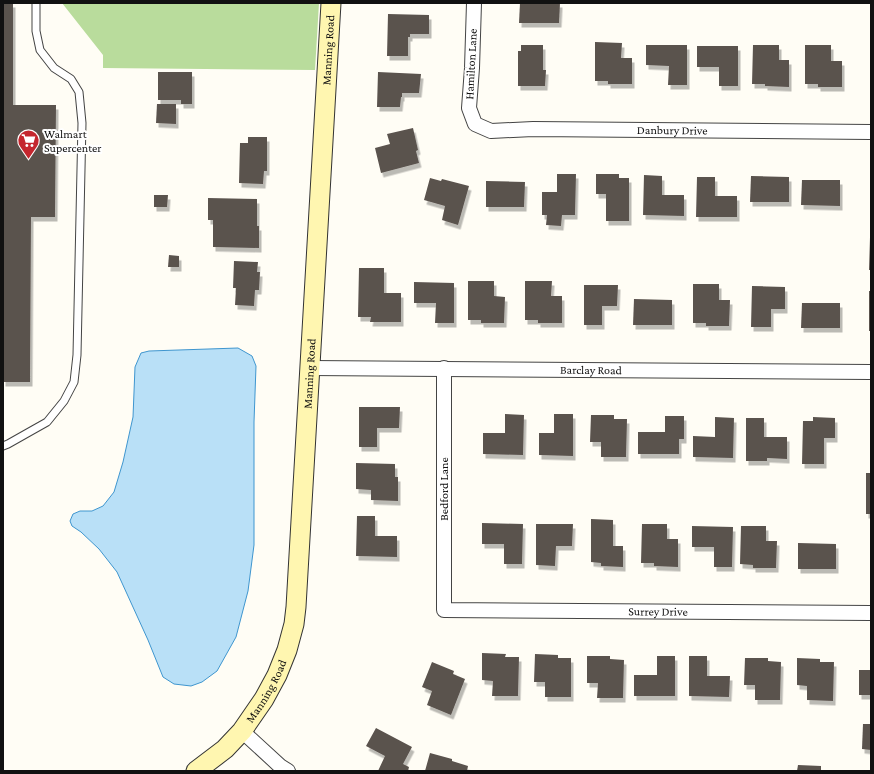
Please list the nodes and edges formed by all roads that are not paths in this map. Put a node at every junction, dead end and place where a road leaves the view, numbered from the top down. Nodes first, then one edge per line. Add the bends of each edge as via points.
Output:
1 (36, 3) edge
2 (331, 3) edge
3 (474, 3) edge
4 (475, 124) joint
5 (871, 132) edge
6 (310, 368) junction
7 (444, 368) junction
8 (871, 372) edge
9 (3, 446) edge
10 (444, 610) joint
11 (871, 613) edge
12 (242, 731) junction
13 (196, 771) edge
14 (288, 771) edge

1 - 9 lane via 36,31 40,50 54,68 71,79 79,92 80,100 82,123 77,355 74,382 64,401 47,422
2 - 6 street, Manning Road
3 - 4 street, Hamilton Lane via 469,108
4 - 5 street, Danbury Drive via 491,130
6 - 7 street, Barclay Road
6 - 12 street, Manning Road via 294,624 277,675
7 - 8 street, Barclay Road
7 - 10 street, Bedford Lane
10 - 11 street, Surrey Drive
12 - 13 street, Manning Road via 225,749
12 - 14 street

